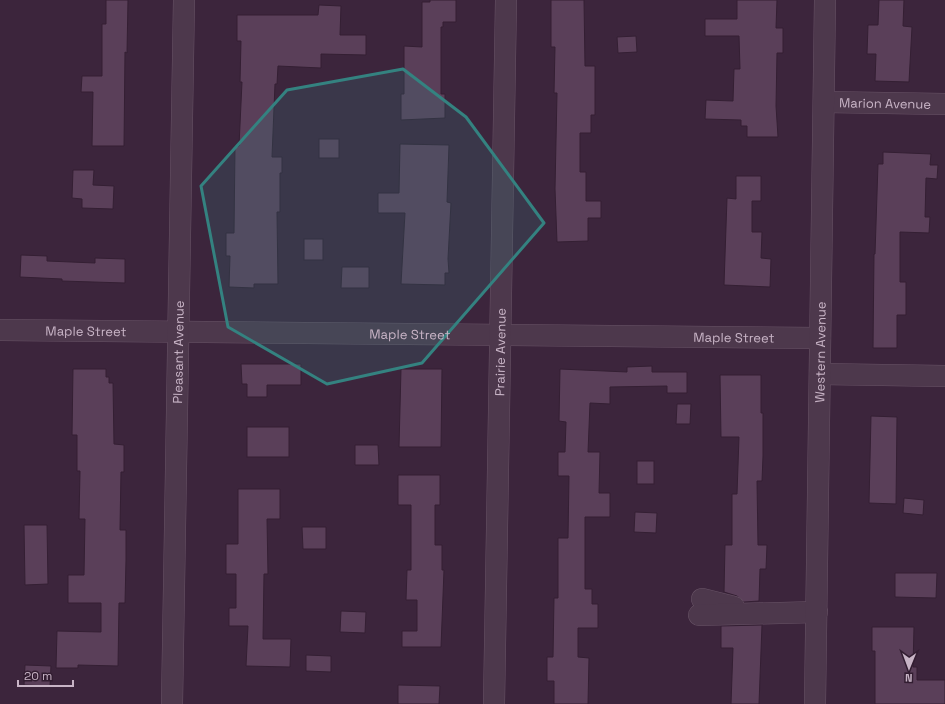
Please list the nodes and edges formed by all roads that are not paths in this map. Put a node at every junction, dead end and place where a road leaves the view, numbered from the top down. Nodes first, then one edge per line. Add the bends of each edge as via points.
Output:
1 (184, 0) edge
2 (506, 0) edge
3 (825, 0) edge
4 (824, 102) junction
5 (945, 104) edge
6 (0, 330) edge
7 (178, 332) junction
8 (500, 335) junction
9 (820, 338) junction
10 (820, 374) junction
11 (945, 376) edge
12 (701, 607) dead end
13 (817, 612) junction
14 (172, 704) edge
15 (494, 704) edge
16 (815, 704) edge

1 - 7 street, Pleasant Avenue
2 - 8 street, Prairie Avenue
3 - 4 street, Western Avenue
4 - 5 street, Marion Avenue
4 - 9 street, Western Avenue
6 - 7 street, Maple Street
7 - 8 street, Maple Street
7 - 14 street, Pleasant Avenue
8 - 9 street, Maple Street
8 - 15 street, Prairie Avenue
9 - 10 street, Western Avenue
10 - 11 street
10 - 13 street, Western Avenue
12 - 13 street via 762,614
13 - 16 street, Western Avenue

